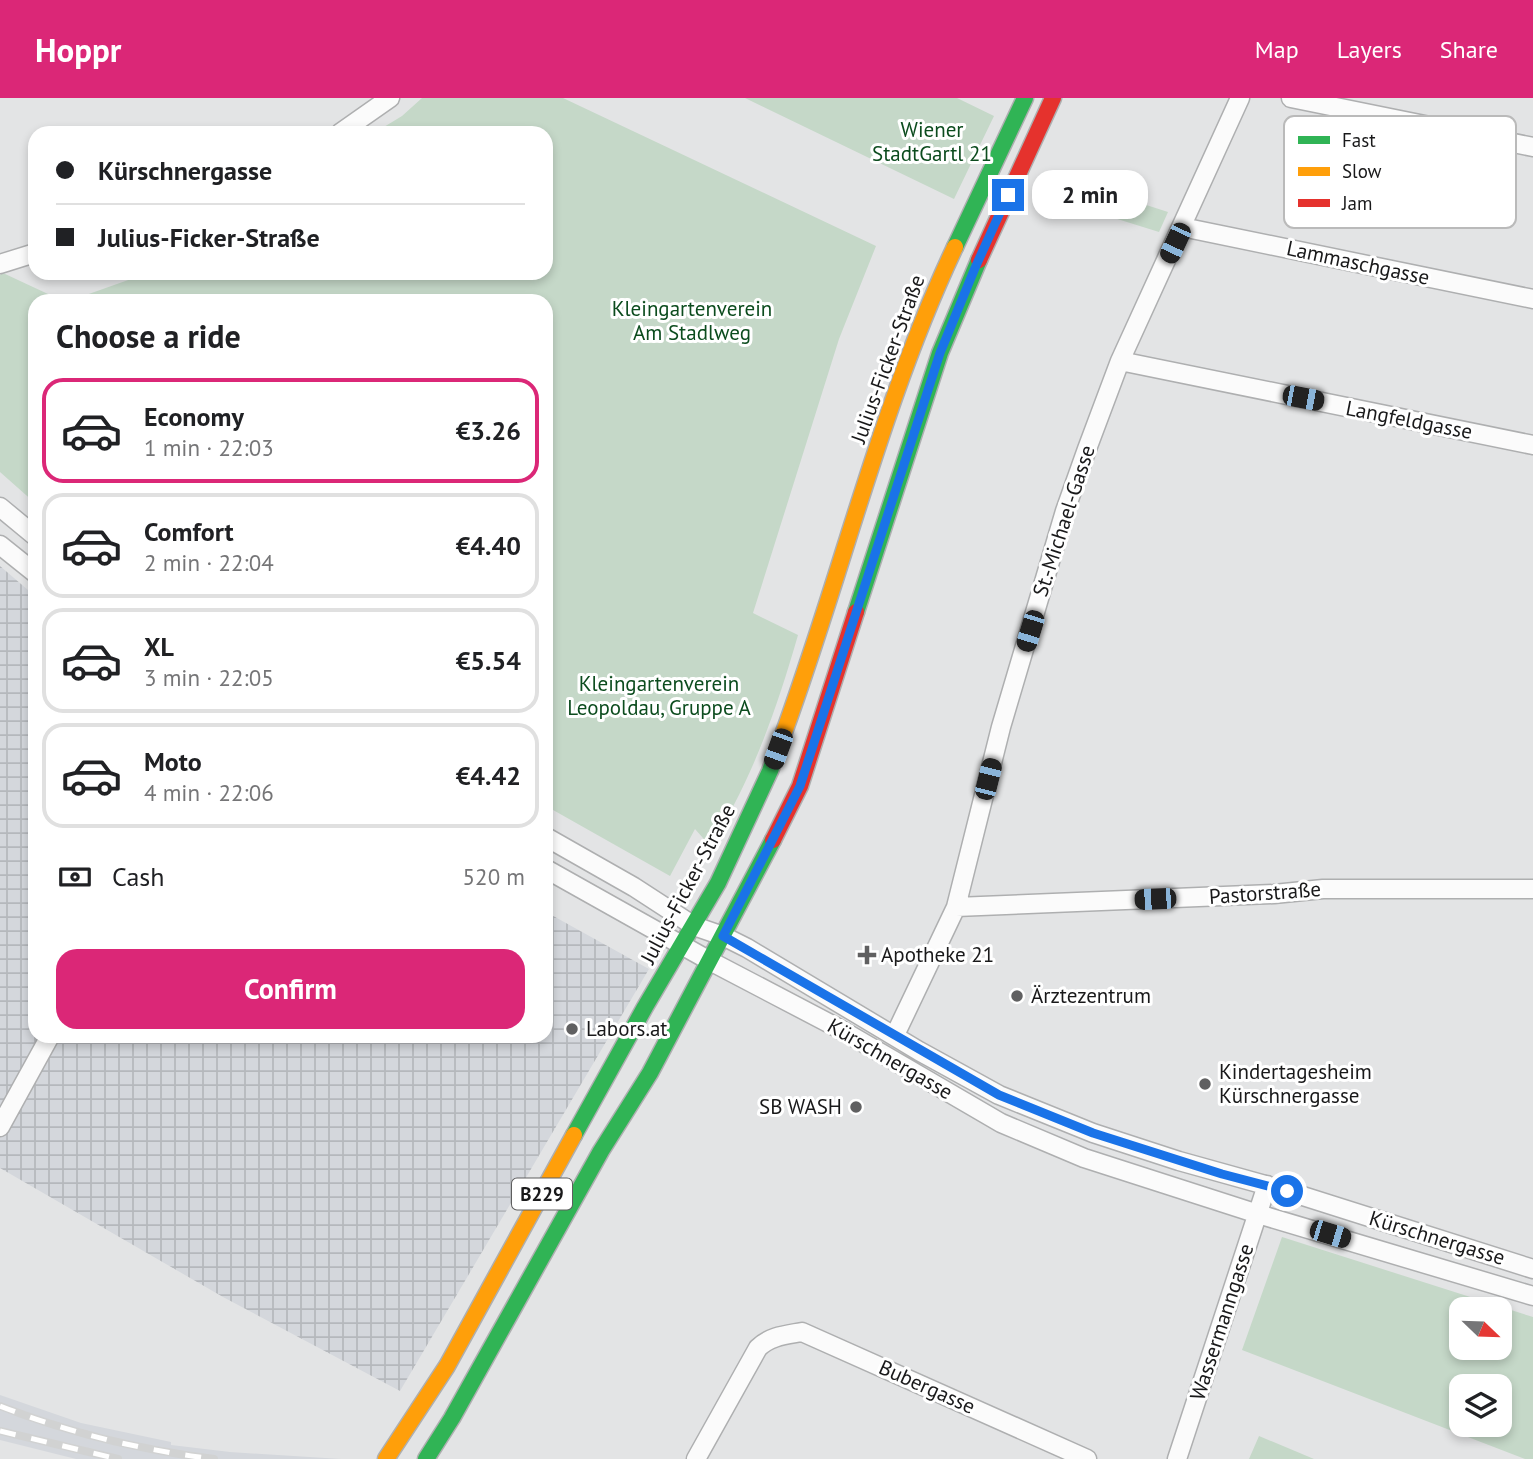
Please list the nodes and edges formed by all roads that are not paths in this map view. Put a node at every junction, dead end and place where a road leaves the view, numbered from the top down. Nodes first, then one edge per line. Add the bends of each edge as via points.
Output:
1 (390, 98) edge
2 (1025, 98) edge
3 (1054, 98) edge
4 (1240, 98) edge
5 (1290, 98) edge
6 (1379, 116) edge
7 (350, 126) edge
8 (1182, 227) junction
9 (28, 255) edge
10 (0, 264) edge
11 (1533, 299) edge
12 (1120, 361) junction
13 (1533, 445) edge
14 (0, 507) edge
15 (28, 530) edge
16 (0, 545) edge
17 (28, 567) edge
18 (553, 841) edge
19 (553, 873) edge
20 (1533, 889) edge
21 (956, 907) junction
22 (694, 926) junction
23 (723, 936) junction
24 (681, 945) junction
25 (710, 961) junction
26 (895, 1035) junction
27 (46, 1043) edge
28 (0, 1127) edge
29 (1267, 1185) junction
30 (1258, 1214) junction
31 (1533, 1269) edge
32 (1533, 1296) edge
33 (386, 1459) edge
34 (426, 1459) edge
35 (695, 1459) edge
36 (1087, 1459) edge
37 (1177, 1459) edge

1 - 7 street
2 - 22 main road, Julius-Ficker-Straße / B229 via 930,299 897,384 811,660 770,771
3 - 23 main road, B229 via 940,353 800,786
4 - 8 street, St.-Michael-Gasse
5 - 6 street
8 - 11 street, Lammaschgasse
8 - 12 street, St.-Michael-Gasse
9 - 10 street
12 - 13 street, Langfeldgasse
12 - 21 street, St.-Michael-Gasse via 1065,511 1001,727
14 - 15 street
16 - 17 street
18 - 22 street, Kürschnergasse
19 - 24 street, Kürschnergasse
20 - 21 street, Pastorstraße via 1323,888
21 - 26 street, St.-Michael-Gasse
22 - 23 street, Kürschnergasse
22 - 24 main road, Julius-Ficker-Straße / B229
23 - 25 main road, B229
23 - 26 street, Kürschnergasse
24 - 25 street, Kürschnergasse
24 - 33 main road, Julius-Ficker-Straße / B229 via 447,1366
25 - 30 street, Kürschnergasse via 838,1028 1001,1123 1084,1158
25 - 34 main road, B229
26 - 29 street, Kürschnergasse via 999,1095 1200,1168
27 - 28 street
29 - 30 street, Wassermanngasse
29 - 31 street, Kürschnergasse
30 - 32 street, Kürschnergasse
30 - 37 street, Wassermanngasse
35 - 36 street, Bubergasse via 758,1348 765,1341 802,1332

